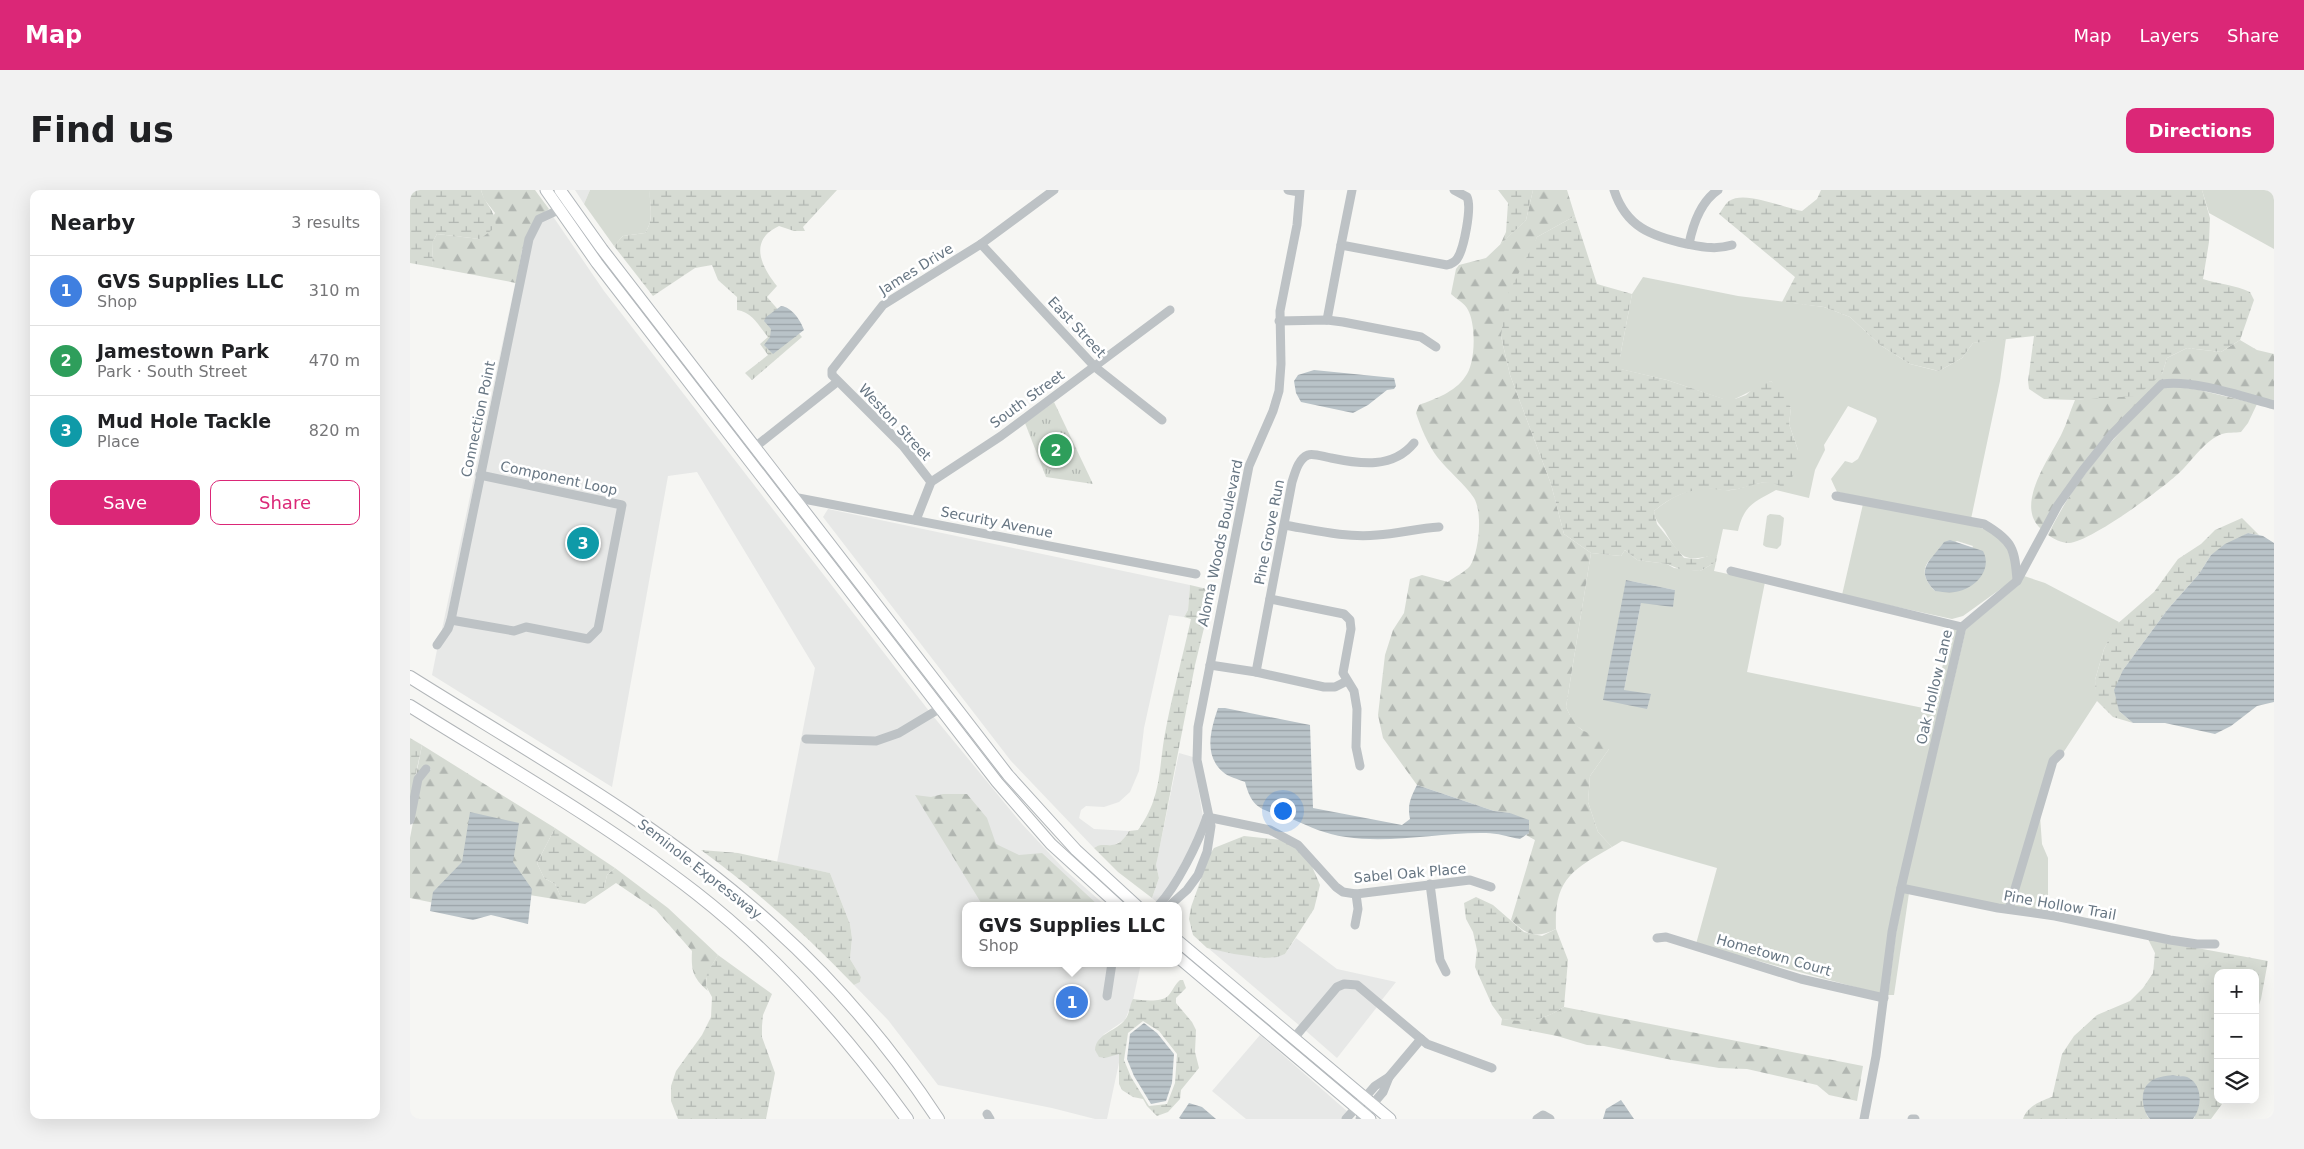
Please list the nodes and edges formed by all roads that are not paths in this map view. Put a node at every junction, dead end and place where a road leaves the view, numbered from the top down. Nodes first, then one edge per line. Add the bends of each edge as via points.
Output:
1 (546, 190) edge
2 (560, 190) edge
3 (1054, 190) edge
4 (1288, 190) edge
5 (1352, 190) edge
6 (1454, 190) edge
7 (1614, 190) edge
8 (1718, 190) edge
9 (1300, 191) edge
10 (570, 205) junction
11 (558, 209) junction
12 (981, 244) junction
13 (1689, 244) junction
14 (1341, 245) junction
15 (1732, 245) dead end
16 (1170, 310) dead end
17 (1327, 320) junction
18 (1279, 321) junction
19 (1436, 347) dead end
20 (1095, 367) junction
21 (837, 382) junction
22 (2274, 405) edge
23 (1162, 420) dead end
24 (730, 436) junction
25 (1414, 443) dead end
26 (755, 447) junction
27 (752, 464) junction
28 (772, 469) junction
29 (480, 475) junction
30 (931, 482) junction
31 (1836, 496) dead end
32 (794, 497) junction
33 (916, 520) junction
34 (1284, 525) junction
35 (1439, 527) dead end
36 (1732, 571) dead end
37 (1196, 574) dead end
38 (2017, 581) junction
39 (1270, 599) junction
40 (451, 620) junction
41 (1962, 627) junction
42 (437, 645) dead end
43 (1210, 665) junction
44 (1256, 672) junction
45 (410, 678) edge
46 (1347, 682) junction
47 (951, 702) junction
48 (410, 706) edge
49 (940, 708) junction
50 (806, 739) dead end
51 (2060, 754) dead end
52 (1360, 766) dead end
53 (426, 769) dead end
54 (1207, 817) junction
55 (410, 820) edge
56 (1430, 884) junction
57 (1491, 887) dead end
58 (1901, 888) junction
59 (1356, 894) junction
60 (1114, 902) edge
61 (1133, 902) edge
62 (1161, 902) edge
63 (1174, 902) edge
64 (2008, 909) junction
65 (1355, 925) dead end
66 (1657, 938) dead end
67 (1182, 944) edge
68 (2215, 944) dead end
69 (1182, 960) edge
70 (1111, 967) edge
71 (1446, 972) dead end
72 (1107, 996) dead end
73 (1884, 998) junction
74 (1294, 1038) junction
75 (1421, 1039) junction
76 (1492, 1068) dead end
77 (1369, 1100) junction
78 (1362, 1115) edge
79 (907, 1119) edge
80 (938, 1119) edge
81 (1346, 1119) edge
82 (1390, 1119) edge
83 (1537, 1119) edge
84 (1550, 1119) edge
85 (1864, 1119) edge

1 - 11 main road
2 - 10 main road
3 - 12 street, James Drive
4 - 9 street
5 - 14 street
6 - 14 street via 1467,197 1470,206 1461,252 1451,264
7 - 13 street via 1621,209 1647,232
8 - 13 street via 1701,208
9 - 18 street, Aloma Woods Boulevard
10 - 11 street, Connection Point
10 - 26 main road
11 - 24 main road
11 - 29 street, Connection Point via 539,219 529,239
12 - 20 street, East Street
12 - 21 street, James Drive via 883,305 837,362 832,376
13 - 15 street via 1718,250
14 - 17 street
16 - 20 street, South Street
17 - 18 street
17 - 19 street via 1421,337
18 - 43 street, Aloma Woods Boulevard via 1279,391 1249,466
20 - 23 street, East Street
20 - 30 street, South Street via 1002,436
21 - 26 street
21 - 30 street, Weston Street via 903,446
22 - 38 street, Oak Hollow Lane via 2200,387 2171,382 2162,384 2111,435 2083,470 2058,505
24 - 26 main road
24 - 27 main road
25 - 34 street, Pine Grove Run via 1403,454 1379,463 1306,456 1294,473
26 - 28 main road
27 - 28 main road via 760,463
27 - 49 main road
28 - 32 main road
29 - 40 street, Connection Point
29 - 40 street, Component Loop via 622,505 598,629 588,639 526,627 514,631
30 - 33 street
31 - 38 street via 1984,524 2003,536 2015,555
32 - 33 street, Security Avenue
32 - 47 main road
33 - 37 street, Security Avenue
34 - 35 street via 1349,535
34 - 39 street, Pine Grove Run
36 - 41 street
38 - 41 street, Oak Hollow Lane
39 - 44 street, Pine Grove Run
39 - 46 street via 1344,614 1350,620 1343,673
40 - 42 street, Connection Point
41 - 58 street, Oak Hollow Lane
43 - 44 street
43 - 54 street, Aloma Woods Boulevard via 1196,750
44 - 46 street via 1324,687
45 - 80 highway, Seminole Expressway via 615,804 673,845 774,926 815,967 897,1062
46 - 52 street via 1354,691 1357,709 1356,747
47 - 49 street
47 - 61 main road via 1040,812
48 - 79 highway, Seminole Expressway via 602,826 697,893 812,1000
49 - 50 street via 899,733 876,741
49 - 60 main road via 1032,824
51 - 64 street via 2053,761
53 - 55 street via 418,779
54 - 59 street, Sabel Oak Place via 1270,830 1298,845 1336,887
54 - 62 street via 1196,844
54 - 63 street, Aloma Woods Boulevard via 1211,826 1207,852 1198,875
56 - 57 street, Sabel Oak Place via 1470,880
56 - 59 street, Sabel Oak Place
56 - 71 street via 1440,960
58 - 64 street, Pine Hollow Trail
58 - 73 street, Oak Hollow Lane
59 - 65 street
64 - 68 street, Pine Hollow Trail via 2188,943
66 - 73 street, Hometown Court via 1666,937 1801,979
67 - 74 main road
69 - 78 main road
70 - 72 street
73 - 85 street, Oak Hollow Lane
74 - 75 street via 1337,987 1350,983 1357,985
74 - 77 main road
75 - 76 street
75 - 77 street via 1389,1077 1383,1092
77 - 78 street
77 - 82 main road
78 - 81 street
83 - 84 street via 1543,1115

